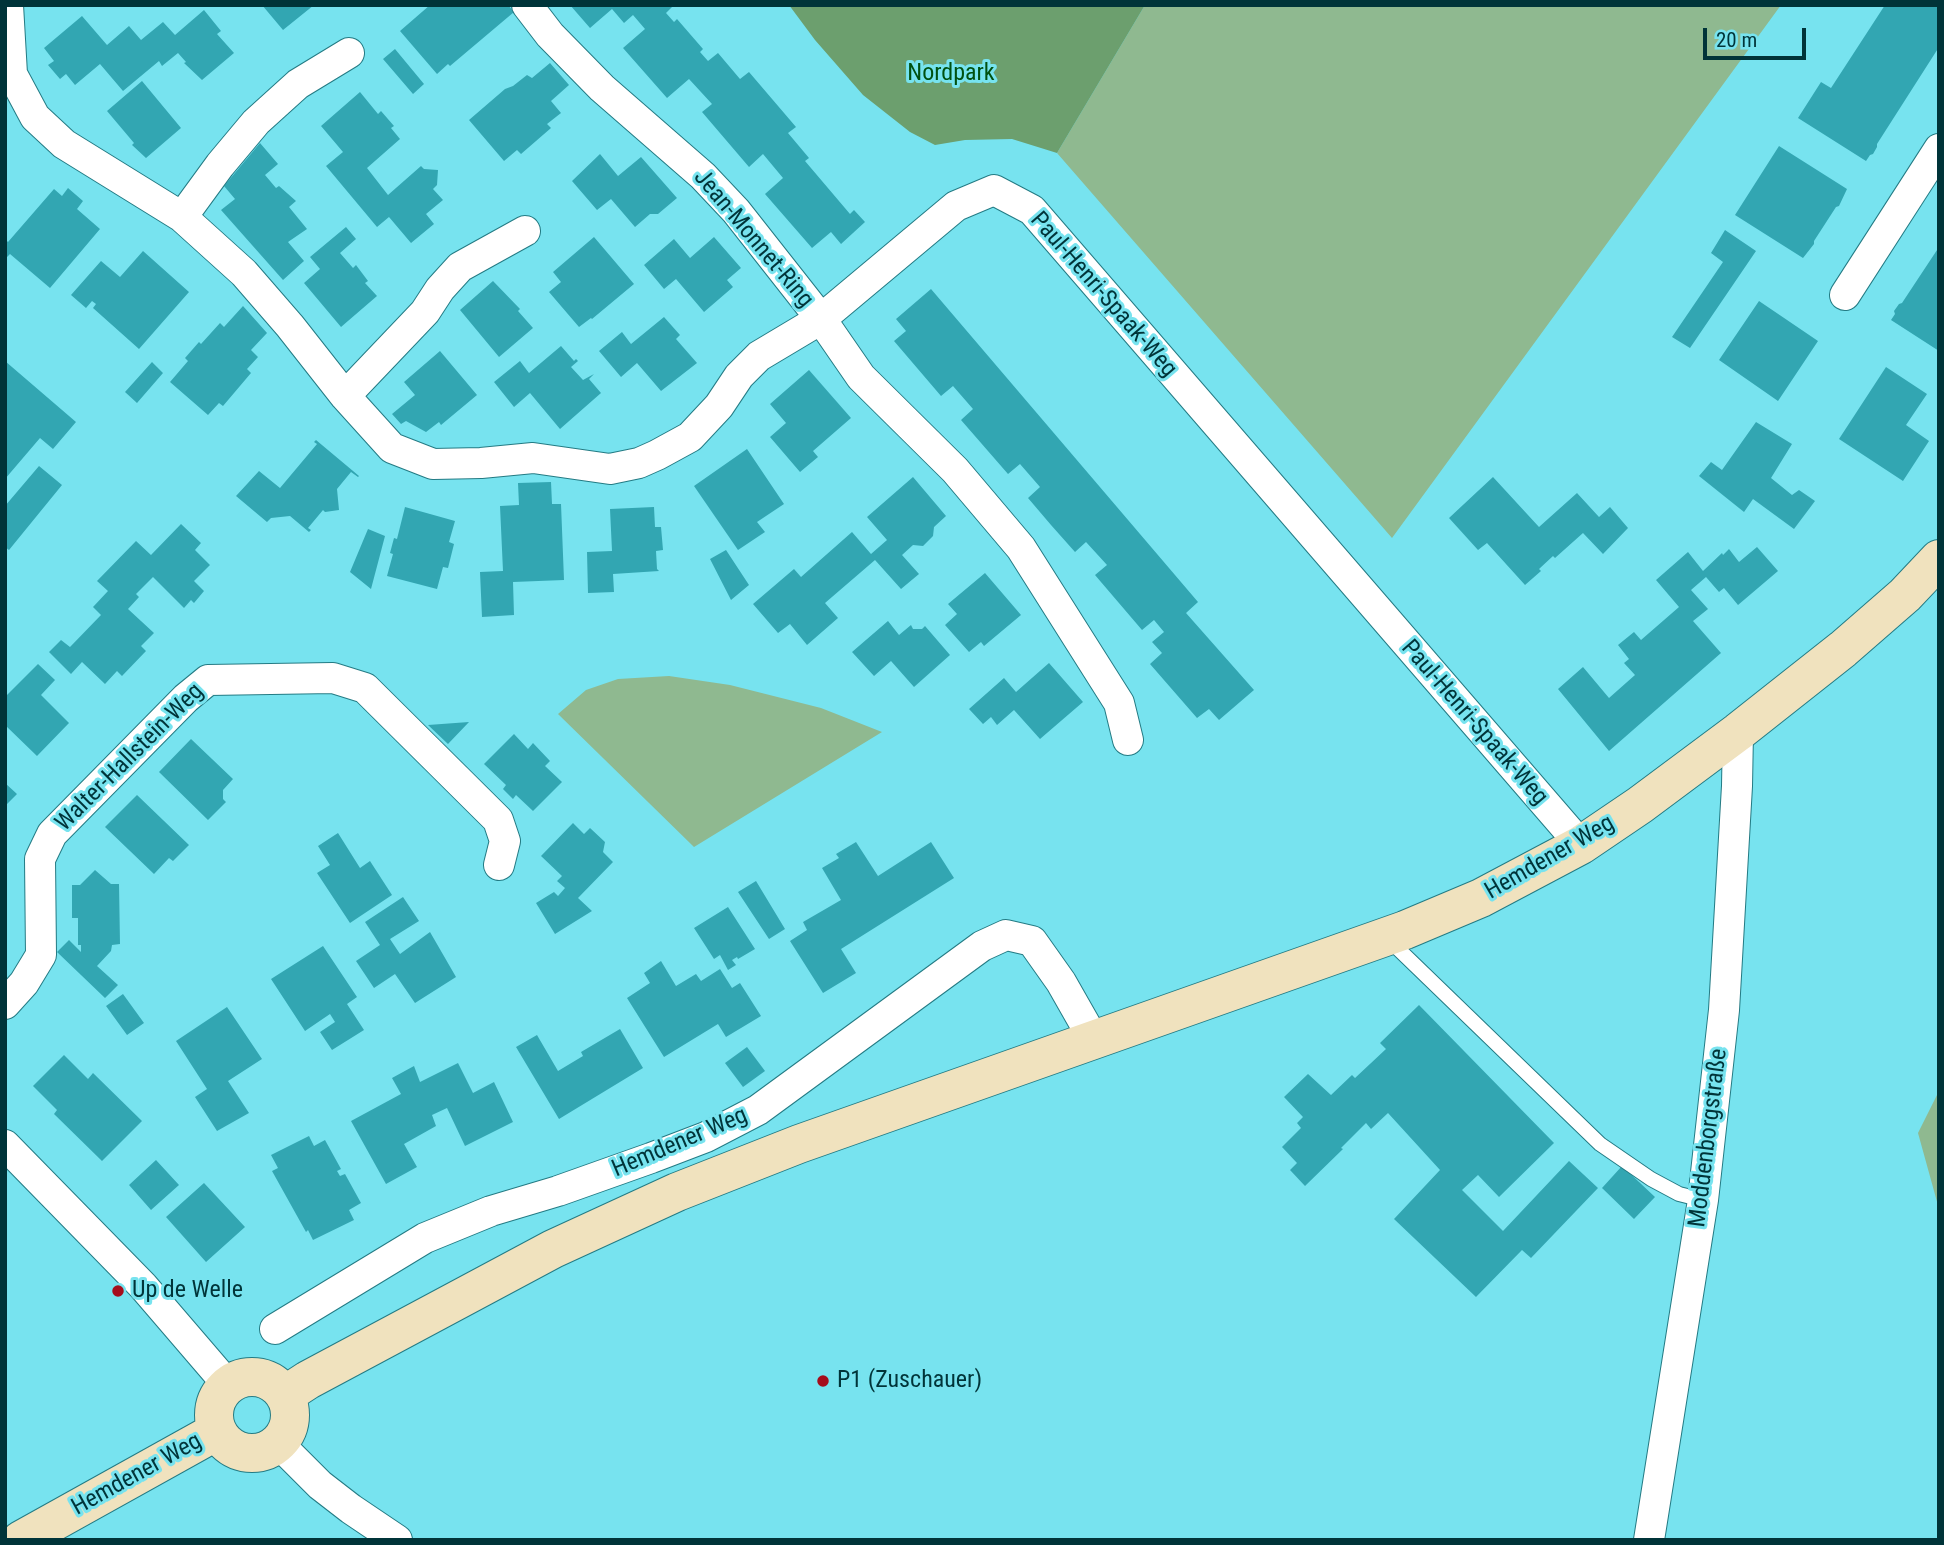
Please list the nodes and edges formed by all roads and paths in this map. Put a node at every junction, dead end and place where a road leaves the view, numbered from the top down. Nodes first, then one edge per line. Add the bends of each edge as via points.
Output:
1 (8, 5) edge
2 (527, 5) edge
3 (349, 53) dead end
4 (1939, 149) edge
5 (182, 216) junction
6 (525, 231) dead end
7 (1844, 295) dead end
8 (821, 319) junction
9 (345, 396) junction
10 (1939, 559) edge
11 (1738, 732) junction
12 (1128, 740) dead end
13 (1581, 845) junction
14 (499, 865) dead end
15 (1386, 937) junction
16 (5, 1004) edge
17 (1094, 1040) junction
18 (5, 1145) edge
19 (1703, 1200) junction
20 (275, 1329) dead end
21 (228, 1385) junction
22 (285, 1395) junction
23 (217, 1431) junction
24 (278, 1443) junction
25 (21, 1540) edge
26 (397, 1540) edge
27 (1649, 1540) edge

1 - 5 street, Jean-Monnet-Ring via 12,74 35,117 64,144
2 - 8 street, Jean-Monnet-Ring via 601,88 703,176 736,211
3 - 5 street via 298,84 256,122
4 - 7 street
5 - 9 street, Jean-Monnet-Ring via 244,273
6 - 9 street via 460,267 425,312
8 - 9 street, Jean-Monnet-Ring via 759,356 690,437 639,463 610,468 533,458 433,464 392,447
8 - 12 street via 860,377 955,470 1021,548 1119,703
8 - 13 street, Paul-Henri-Spaak-Weg via 956,206 993,190 1032,210
10 - 11 street, Hemdener Weg via 1853,640
11 - 13 street, Hemdener Weg
11 - 19 street, Moddenborgstraße via 1724,1010
13 - 15 street, Hemdener Weg via 1481,898
14 - 16 street, Walter-Hallstein-Weg via 505,841 498,820 365,688 332,678 208,680 52,834 40,859 41,955
15 - 17 street, Hemdener Weg
15 - 19 lane via 1600,1144 1651,1179
17 - 20 street, Hemdener Weg via 1032,941 1006,934 982,946 758,1110 673,1150 491,1210 425,1238
17 - 22 street, Hemdener Weg via 677,1192 552,1248
18 - 21 street via 143,1286
19 - 27 street, Moddenborgstraße
21 - 22 street via 258,1377 269,1380
21 - 23 street, Hemdener Weg via 216,1402
22 - 24 street via 290,1415
23 - 24 street, Hemdener Weg via 238,1451 266,1451
23 - 25 street, Hemdener Weg
24 - 26 street via 320,1485

